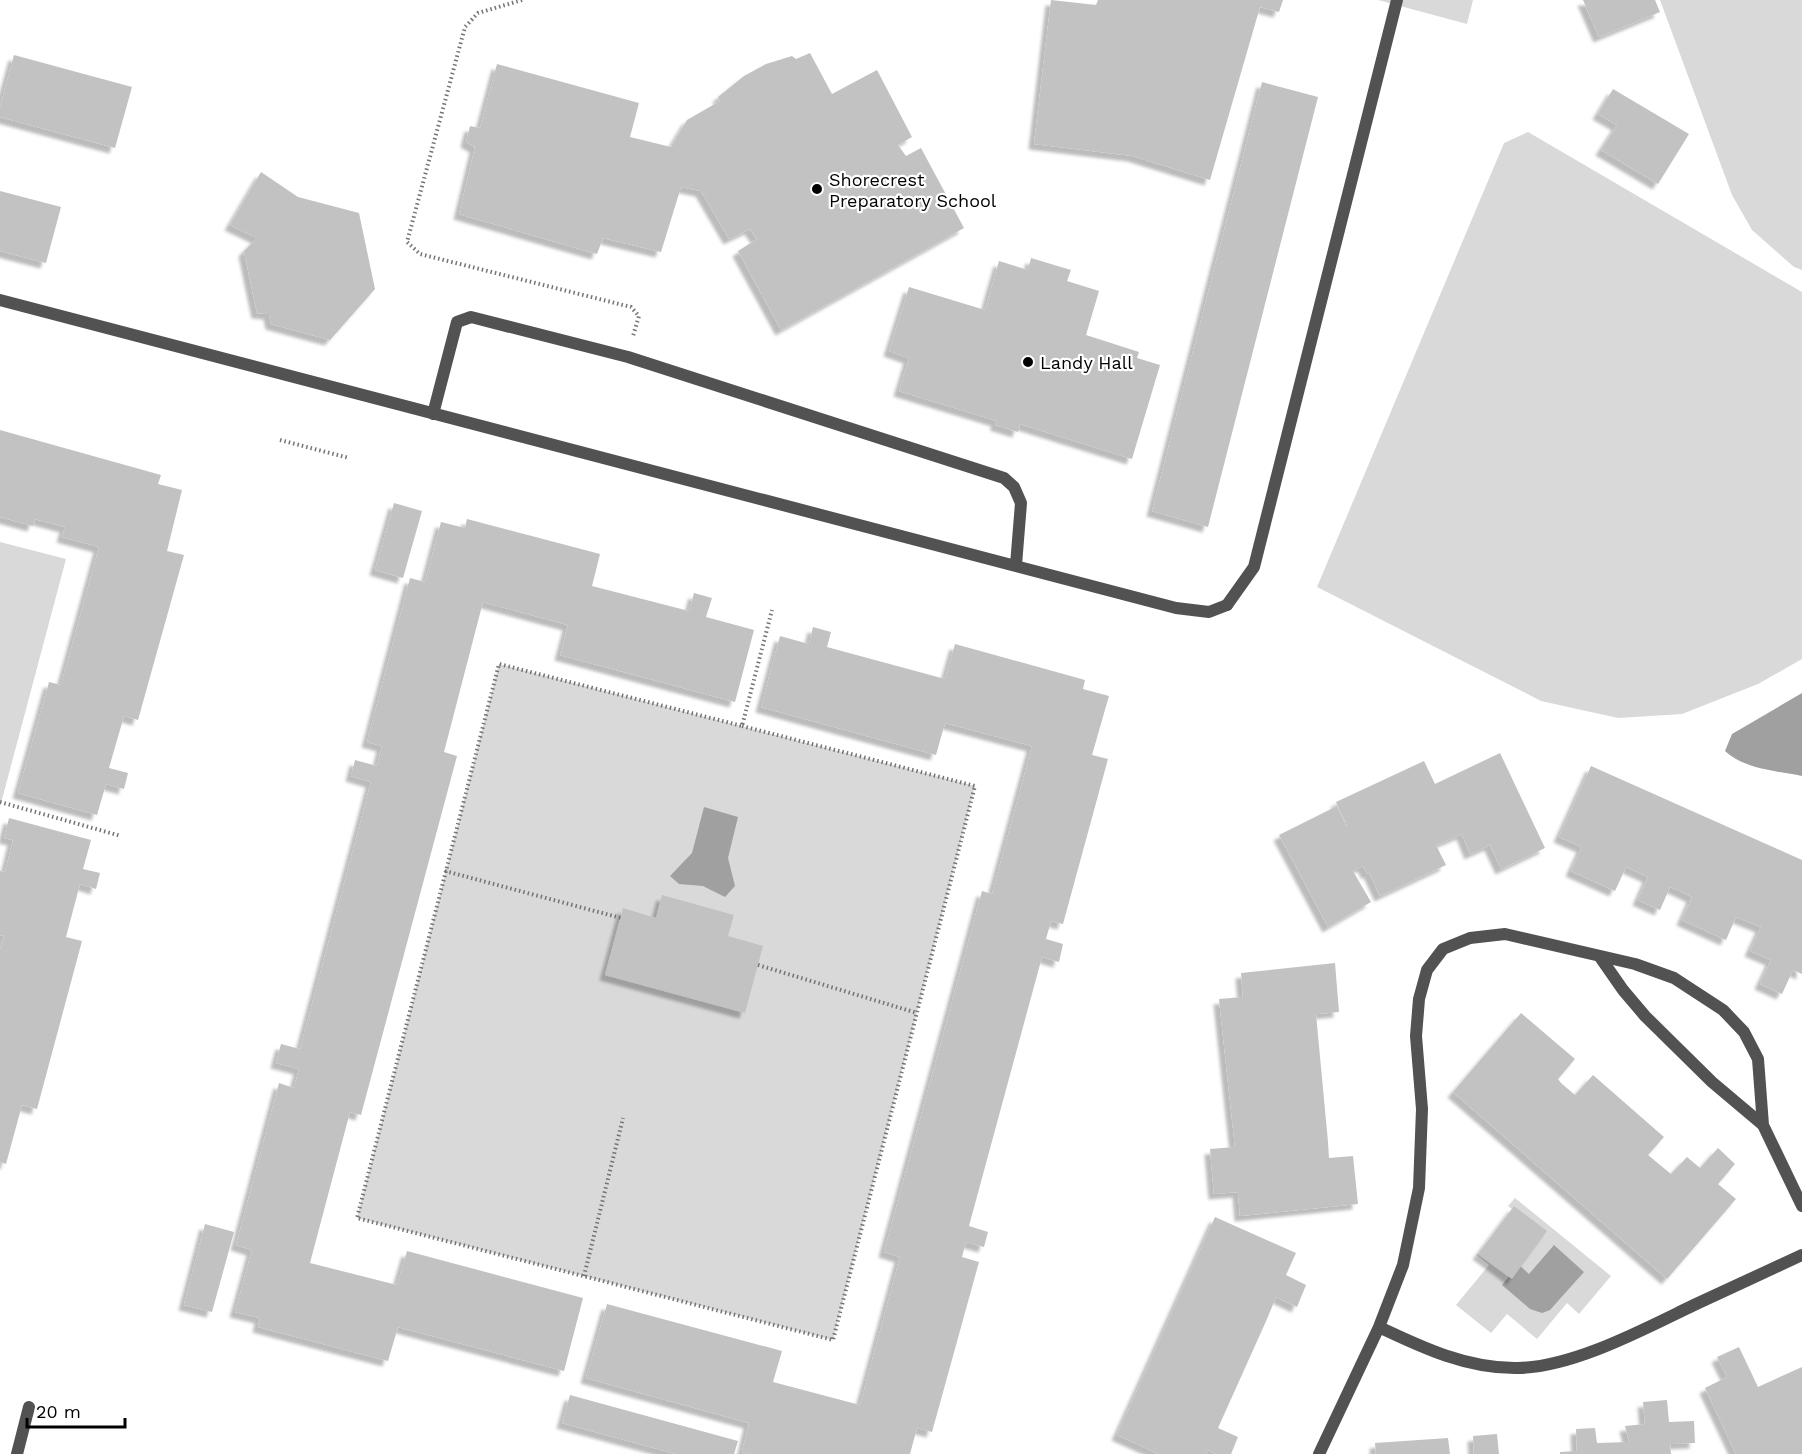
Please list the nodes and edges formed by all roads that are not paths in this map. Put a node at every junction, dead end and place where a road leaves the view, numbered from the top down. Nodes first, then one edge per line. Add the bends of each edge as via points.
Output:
1 (1397, 2) edge
2 (0, 300) edge
3 (433, 414) junction
4 (1016, 565) junction
5 (1600, 957) junction
6 (1763, 1125) junction
7 (1802, 1206) edge
8 (1802, 1255) edge
9 (1379, 1328) junction
10 (29, 1407) dead end
11 (17, 1454) edge
12 (1319, 1454) edge

1 - 4 street via 1254,567 1227,605 1209,612 1176,608
2 - 3 street
3 - 4 street
3 - 4 street via 457,322 471,317 628,357 1004,478 1021,502
5 - 6 street via 1645,1016 1712,1082
5 - 6 street via 1674,978 1723,1010 1744,1032 1758,1059
5 - 9 street via 1505,934 1470,938 1443,950 1427,970 1419,999 1416,1036 1422,1109 1419,1188 1403,1266
6 - 7 street
8 - 9 street via 1618,1342 1558,1362 1519,1368 1476,1364 1435,1354
9 - 12 street
10 - 11 street

